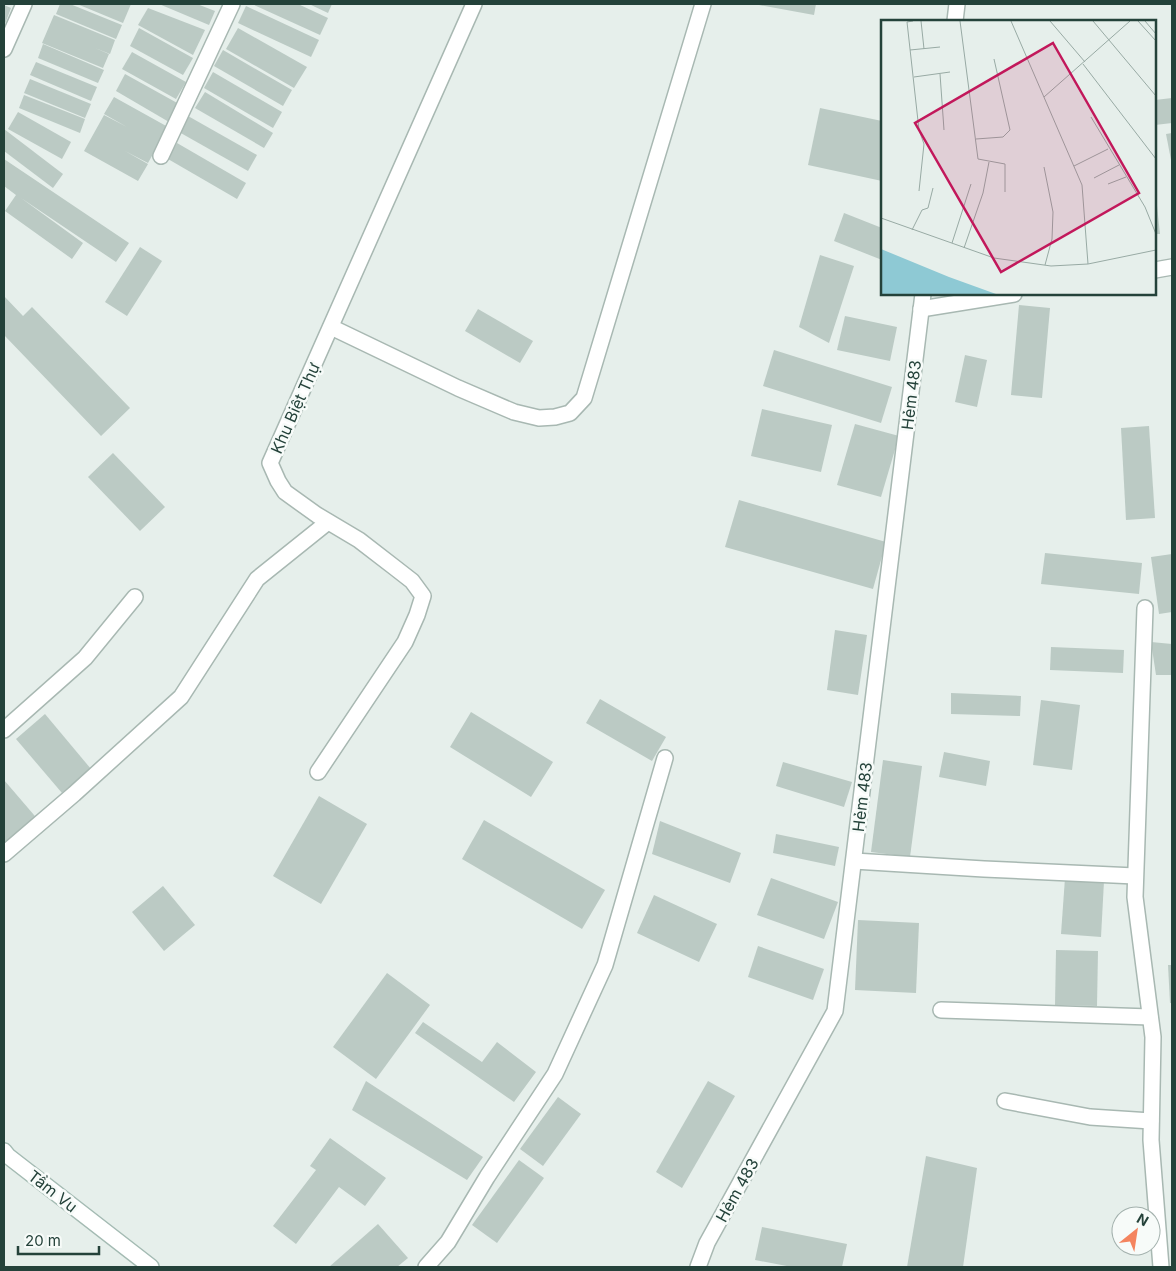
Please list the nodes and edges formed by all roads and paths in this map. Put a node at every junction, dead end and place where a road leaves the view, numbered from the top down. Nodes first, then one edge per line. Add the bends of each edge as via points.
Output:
1 (24, 4) edge
2 (232, 4) edge
3 (474, 4) edge
4 (702, 4) edge
5 (957, 4) edge
6 (955, 20) edge
7 (4, 49) edge
8 (161, 156) dead end
9 (1172, 267) edge
10 (1156, 270) edge
11 (923, 295) edge
12 (1008, 295) edge
13 (921, 309) junction
14 (331, 327) junction
15 (328, 522) junction
16 (135, 597) dead end
17 (1145, 608) dead end
18 (4, 730) edge
19 (665, 758) dead end
20 (318, 772) dead end
21 (4, 854) edge
22 (854, 861) junction
23 (1136, 876) junction
24 (941, 1010) dead end
25 (1150, 1017) junction
26 (1005, 1101) dead end
27 (1151, 1121) junction
28 (4, 1151) edge
29 (151, 1267) edge
30 (426, 1267) edge
31 (698, 1267) edge
32 (1161, 1267) edge

1 - 7 street
2 - 8 street
3 - 14 street, Khu Biệt Thự
4 - 14 street via 584,398 570,413 539,418 514,412
5 - 6 street
9 - 10 street
11 - 13 street, Hẻm 483
12 - 13 street
13 - 22 street, Hẻm 483
14 - 15 street, Khu Biệt Thự via 270,462 285,492
15 - 20 street, Khu Biệt Thự via 359,540 412,581 423,596 405,642
15 - 21 street via 257,579 181,697
16 - 18 street via 85,658
17 - 23 street
19 - 30 street via 606,965 555,1074 448,1242
22 - 23 street
22 - 31 street, Hẻm 483 via 835,1011 708,1243
23 - 25 street via 1135,897
24 - 25 street
25 - 27 street
26 - 27 street via 1090,1117
27 - 32 street
28 - 29 street, Tầm Vu

